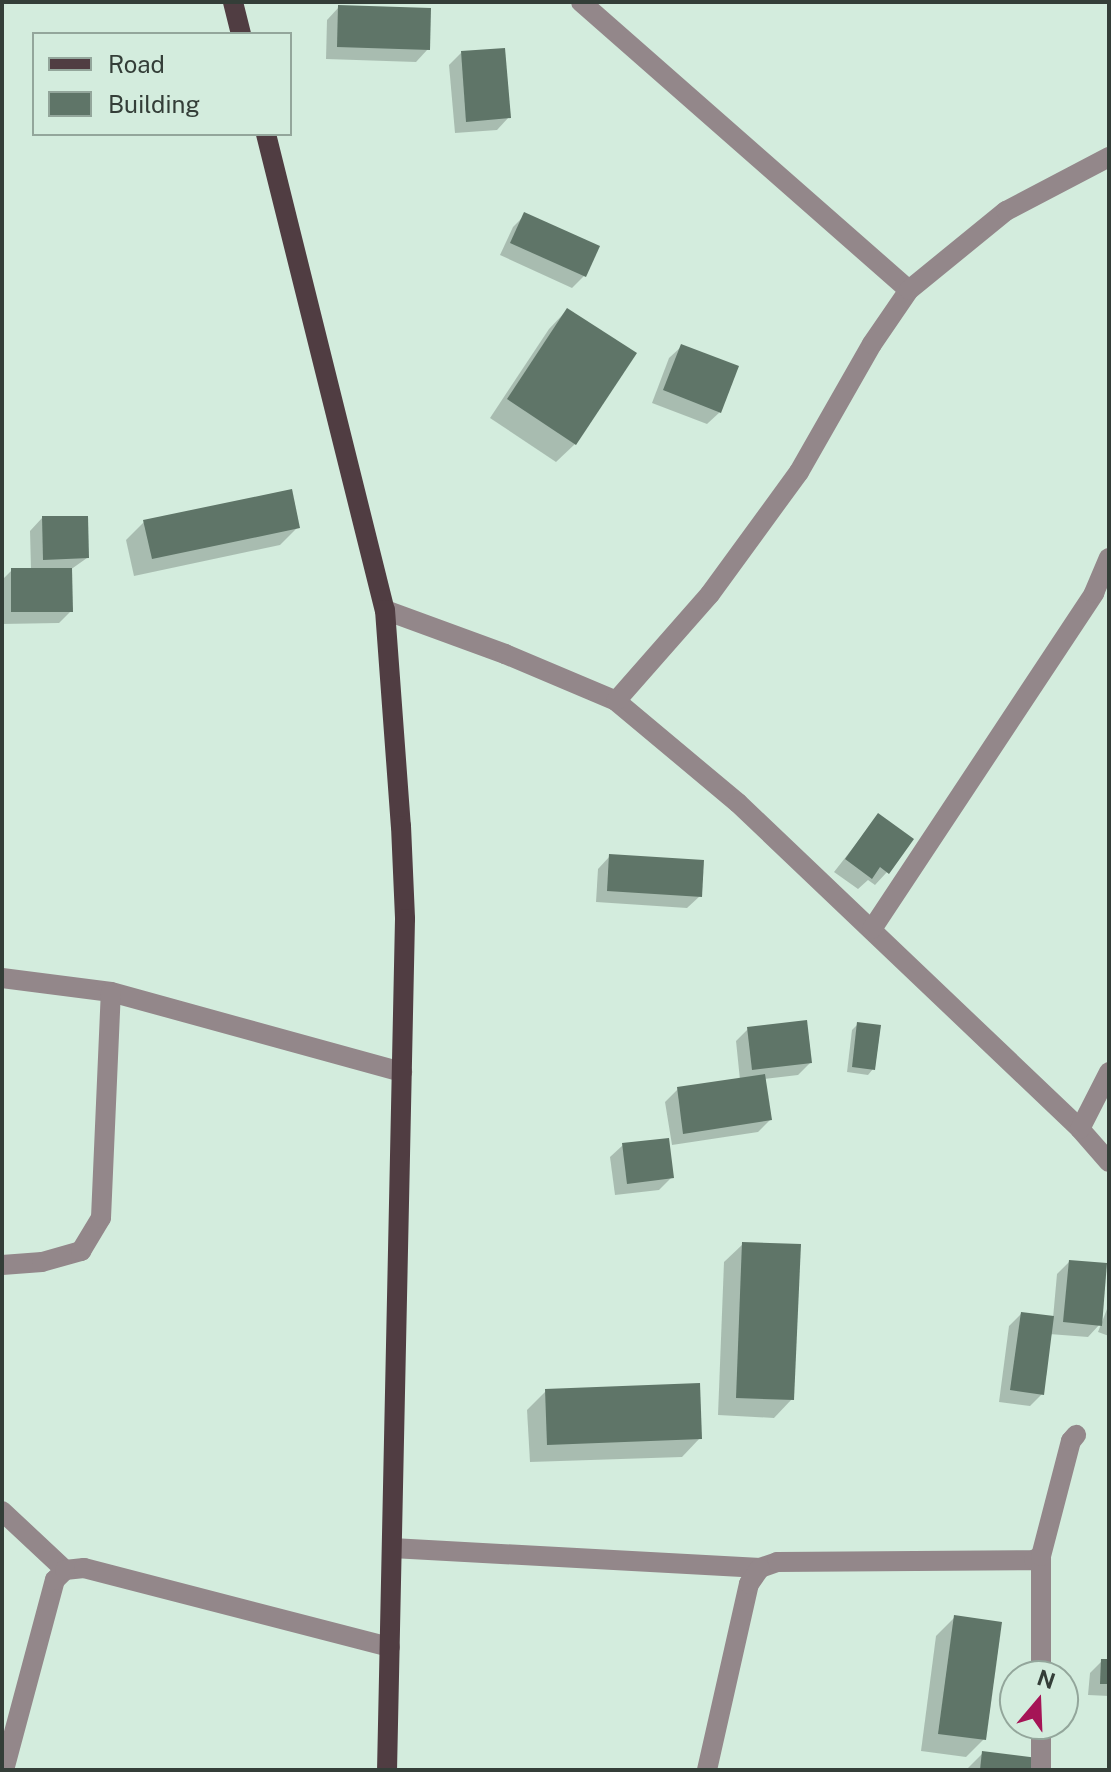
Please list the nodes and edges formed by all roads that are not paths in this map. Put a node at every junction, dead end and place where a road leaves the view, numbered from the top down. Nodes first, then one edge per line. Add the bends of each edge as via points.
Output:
1 (233, 2) edge
2 (581, 2) edge
3 (240, 32) edge
4 (266, 136) edge
5 (1109, 157) edge
6 (909, 290) junction
7 (1109, 558) edge
8 (385, 610) junction
9 (616, 701) junction
10 (872, 929) junction
11 (2, 978) edge
12 (111, 992) junction
13 (402, 1072) junction
14 (1109, 1072) edge
15 (1080, 1129) junction
16 (1109, 1162) edge
17 (2, 1265) edge
18 (1076, 1435) dead end
19 (2, 1511) edge
20 (392, 1548) junction
21 (1041, 1556) junction
22 (760, 1568) junction
23 (65, 1570) junction
24 (390, 1647) junction
25 (1041, 1660) edge
26 (1041, 1740) edge
27 (4, 1770) edge
28 (387, 1770) edge
29 (707, 1770) edge
30 (1041, 1770) edge

1 - 3 main road
2 - 6 street
4 - 8 main road
5 - 6 street via 1006,211
6 - 9 street via 799,472 710,594
7 - 10 street via 1094,593
8 - 9 street
8 - 13 main road via 405,919
9 - 10 street via 738,803
10 - 15 street
11 - 12 street
12 - 13 street
12 - 17 street via 101,1218 81,1251 42,1262
13 - 20 main road
14 - 15 street
15 - 16 street
18 - 21 street
19 - 23 street
20 - 22 street
20 - 24 main road
21 - 22 street via 777,1562
21 - 25 street
22 - 29 street via 749,1584
23 - 24 street via 84,1568
23 - 27 street via 55,1580
24 - 28 main road
26 - 30 street

